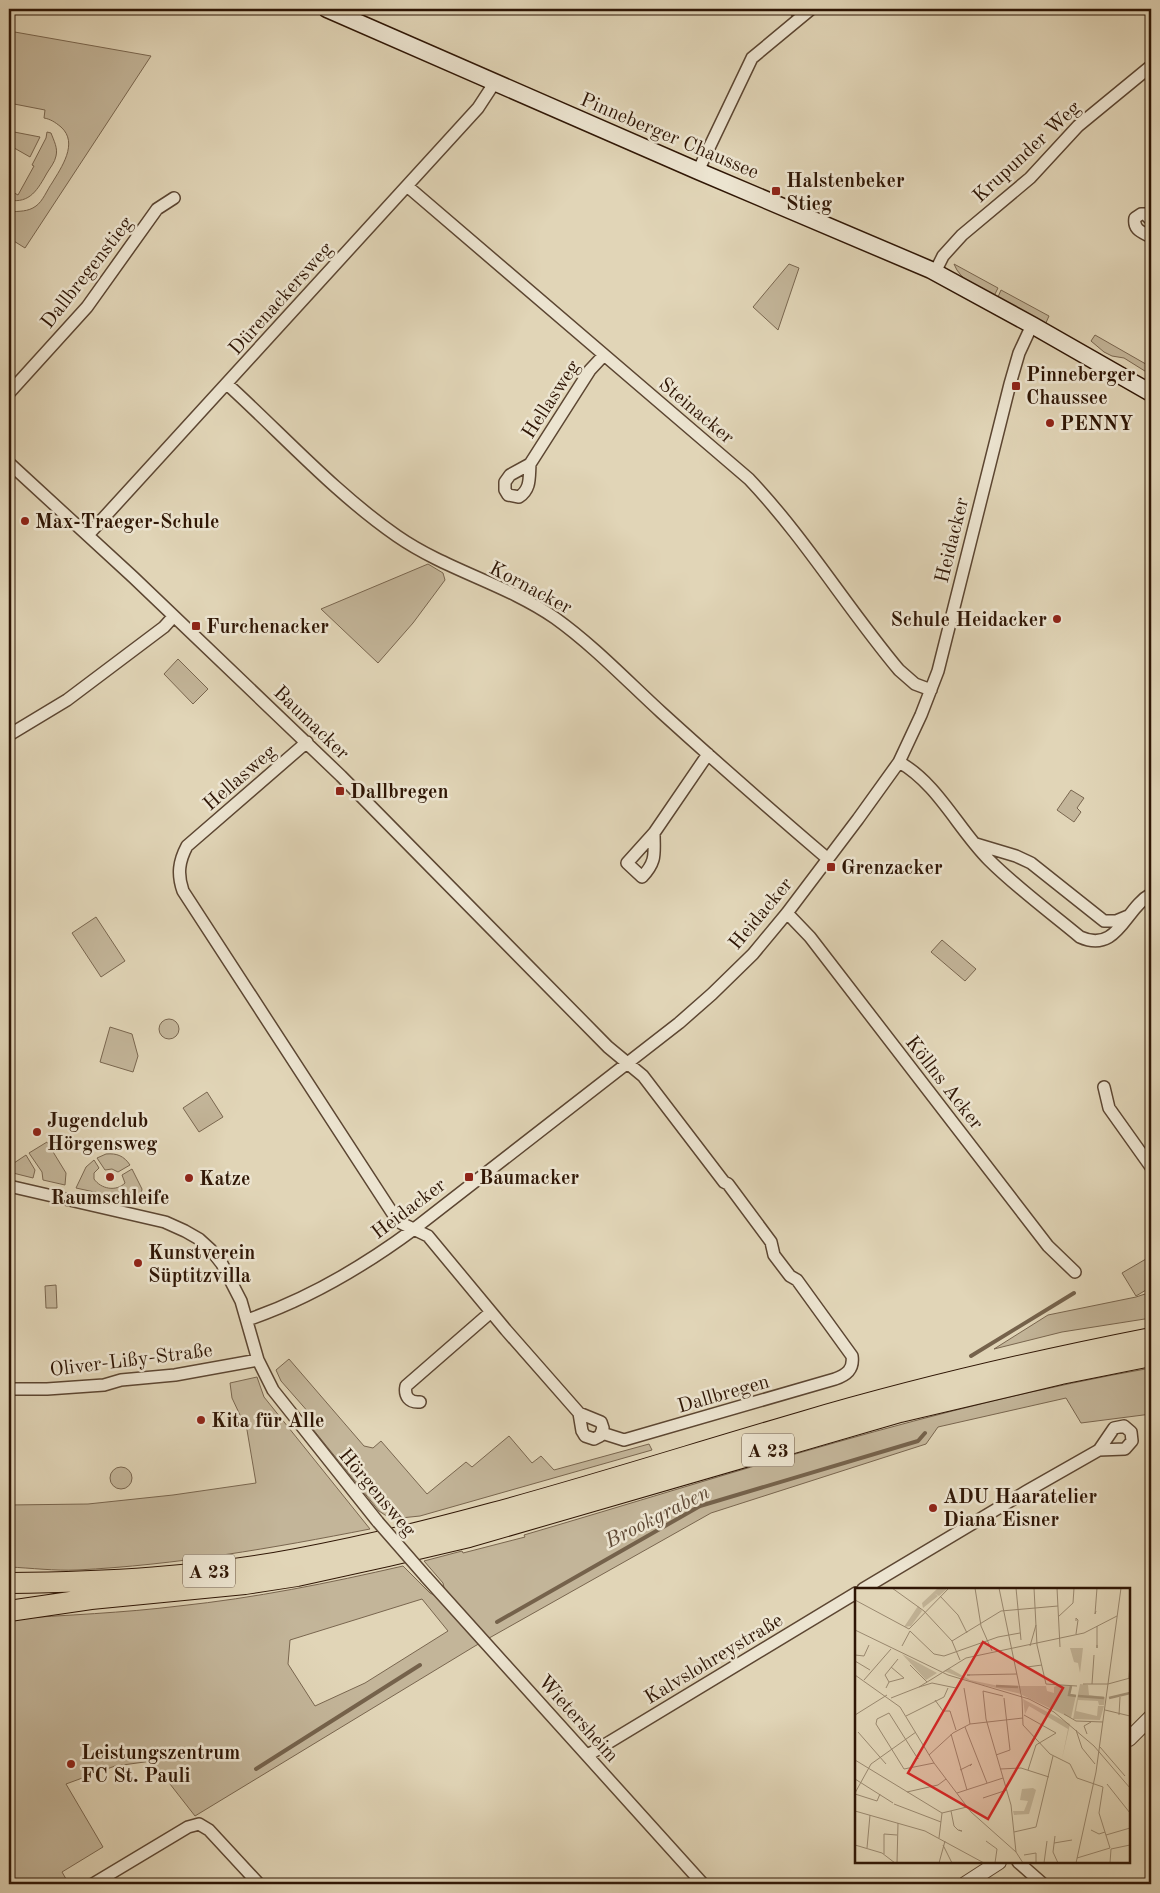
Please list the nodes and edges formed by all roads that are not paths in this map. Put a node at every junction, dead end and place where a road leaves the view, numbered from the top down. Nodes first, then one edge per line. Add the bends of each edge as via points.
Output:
1 (327, 9) edge
2 (811, 9) edge
3 (1151, 66) edge
4 (495, 82) junction
5 (698, 171) junction
6 (407, 186) junction
7 (174, 198) dead end
8 (1151, 220) edge
9 (1151, 236) edge
10 (935, 272) junction
11 (1032, 325) junction
12 (604, 355) junction
13 (227, 384) junction
14 (1151, 393) edge
15 (9, 394) edge
16 (9, 463) edge
17 (530, 464) dead end
18 (88, 535) junction
19 (173, 617) junction
20 (932, 690) junction
21 (9, 734) edge
22 (307, 742) junction
23 (708, 754) junction
24 (899, 762) junction
25 (654, 833) dead end
26 (195, 838) joint
27 (976, 844) junction
28 (828, 859) junction
29 (1151, 894) edge
30 (788, 913) junction
31 (1128, 916) junction
32 (628, 1063) junction
33 (1104, 1087) dead end
34 (1151, 1167) edge
35 (9, 1186) edge
36 (414, 1229) junction
37 (1075, 1272) dead end
38 (491, 1312) junction
39 (247, 1320) junction
40 (1151, 1338) edge
41 (1151, 1356) edge
42 (258, 1360) junction
43 (852, 1367) joint
44 (9, 1389) edge
45 (420, 1402) dead end
46 (579, 1413) junction
47 (602, 1433) junction
48 (1099, 1450) dead end
49 (426, 1577) joint
50 (9, 1583) edge
51 (865, 1588) edge
52 (855, 1594) edge
53 (91, 1599) junction
54 (9, 1601) edge
55 (9, 1611) edge
56 (1151, 1717) edge
57 (1130, 1739) edge
58 (588, 1755) junction
59 (997, 1863) edge
60 (1019, 1863) edge
61 (94, 1884) edge
62 (259, 1884) edge
63 (703, 1884) edge
64 (965, 1884) edge
65 (1043, 1884) edge

1 - 4 main road, Pinneberger Chaussee
2 - 5 street via 752,58
3 - 10 street, Krupunder Weg via 1078,126 1030,178 962,234 943,256
4 - 5 main road, Pinneberger Chaussee
4 - 6 street, Dürenackersweg via 478,108
5 - 10 main road, Pinneberger Chaussee
6 - 12 street, Steinacker
6 - 13 street, Dürenackersweg
7 - 15 street, Dallbregenstieg via 157,209 87,306
8 - 9 street via 1143,214 1134,221 1137,229
10 - 11 main road, Pinneberger Chaussee
11 - 14 main road, Pinneberger Chaussee
11 - 20 street, Heidacker via 1019,352 1010,384
12 - 17 street, Hellasweg via 590,370
12 - 20 street, Steinacker via 749,479 793,529 900,670 914,684
13 - 18 street, Dürenackersweg
13 - 23 street, Kornacker via 368,514 398,537 456,570 510,592 555,618
16 - 18 street, Baumacker
18 - 19 street, Baumacker
19 - 21 street via 67,700
19 - 22 street, Baumacker
20 - 24 street, Heidacker
22 - 26 street, Hellasweg
22 - 32 street, Baumacker via 608,1047
23 - 25 street
23 - 28 street, Kornacker
24 - 27 street via 923,779
24 - 28 street, Heidacker
26 - 36 street, Dallbregen via 180,864 183,891 394,1214 401,1223
27 - 31 street via 1031,863 1104,921
27 - 31 street via 988,860 1080,938 1094,942 1106,939 1120,929
28 - 30 street, Heidacker
29 - 31 street
30 - 32 street, Heidacker via 712,994
30 - 37 street, Köllns Acker via 810,937 1048,1246
32 - 36 street, Heidacker
32 - 43 street, Baumacker via 643,1076 772,1242 779,1263 797,1280 849,1350
33 - 34 street via 1109,1108
35 - 39 street, Hörgensweg via 149,1218 185,1230 212,1250 222,1264
36 - 38 street, Dallbregen via 428,1236
36 - 39 street, Heidacker via 383,1252 319,1288
38 - 45 street via 406,1386 408,1398
38 - 46 street, Dallbregen
39 - 42 street, Hörgensweg
40 - 50 highway, A 23 via 913,1391 467,1520 296,1559 170,1576 92,1582
41 - 53 highway, A 23 via 900,1412 504,1527 388,1556 245,1584
42 - 44 street, Oliver-Lißy-Straße via 175,1375 121,1380 104,1386
42 - 49 street, Hörgensweg, bridge via 273,1390
43 - 47 street, Dallbregen via 835,1379 651,1434 624,1440
46 - 47 street, Dallbregen via 599,1420 603,1425
46 - 47 street, Dallbregen via 585,1436 594,1439
48 - 51 street
49 - 58 street, Wietersheim
52 - 58 street, Kalvslohreystraße
53 - 54 highway, A 23
53 - 55 highway
56 - 57 street
58 - 63 street, Wietersheim
59 - 64 street
60 - 65 street
61 - 62 street via 188,1827 199,1824 210,1830

